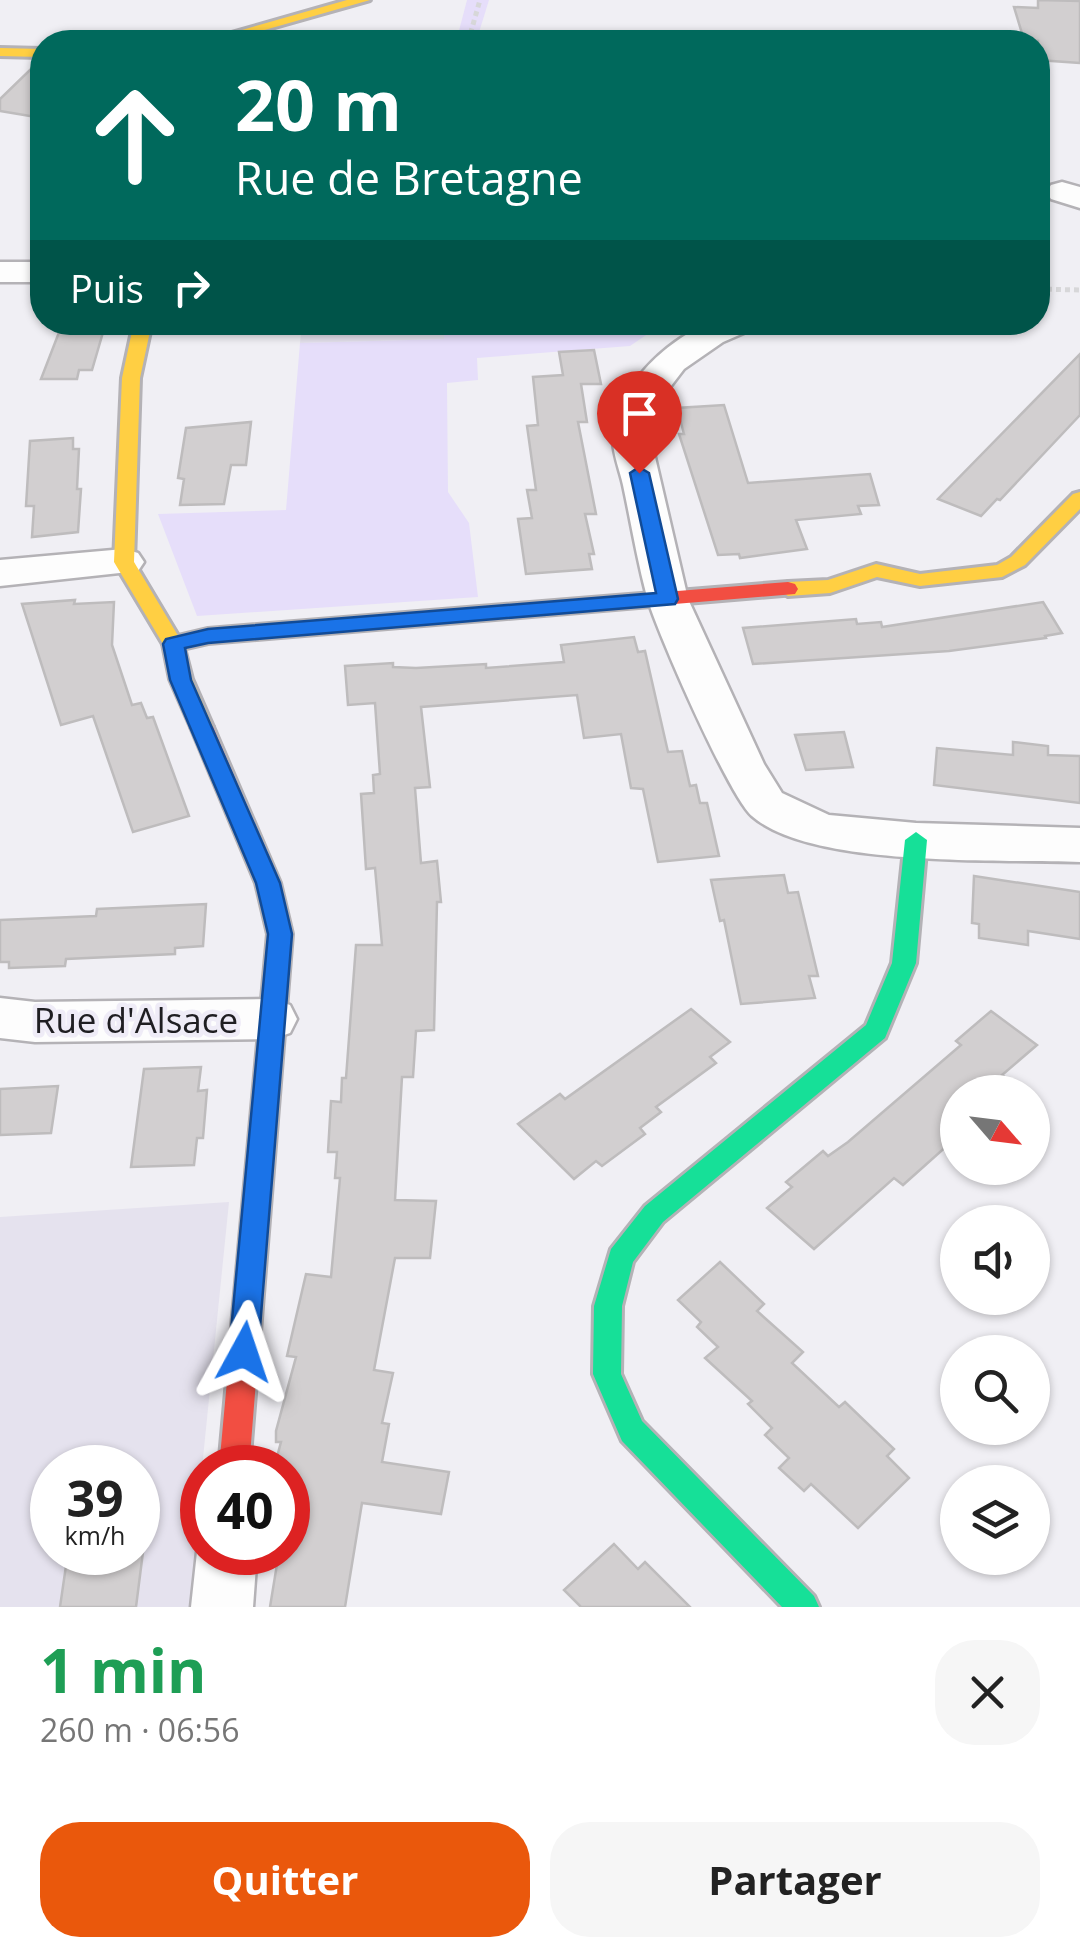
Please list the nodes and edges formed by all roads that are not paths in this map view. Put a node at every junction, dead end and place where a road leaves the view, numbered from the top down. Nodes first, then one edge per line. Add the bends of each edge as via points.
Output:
1 (363, 0) edge
2 (254, 30) edge
3 (0, 52) edge
4 (30, 52) edge
5 (0, 272) edge
6 (30, 272) edge
7 (140, 335) edge
8 (712, 335) edge
9 (1080, 498) edge
10 (124, 562) junction
11 (0, 573) edge
12 (668, 599) junction
13 (174, 644) junction
14 (916, 840) junction
15 (1080, 845) edge
16 (0, 1018) edge
17 (272, 1019) junction
18 (236, 1445) edge
19 (225, 1575) edge
20 (222, 1607) edge
21 (803, 1607) edge

1 - 2 street
3 - 4 street
5 - 6 street
7 - 10 street via 131,378
8 - 12 street via 671,361 643,398 632,440
9 - 12 street via 1002,570 920,580 876,570 830,586
10 - 11 street
10 - 13 street
12 - 13 street
12 - 14 street via 766,804 827,831
13 - 17 street via 180,680 268,883 280,934
14 - 15 street
14 - 21 street via 906,963 876,1031 654,1214 621,1257 608,1306 607,1374 632,1431
16 - 17 street, Rue d'Alsace
17 - 18 street
19 - 20 street

